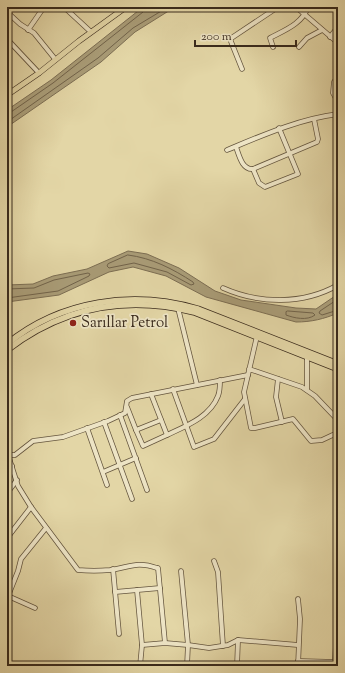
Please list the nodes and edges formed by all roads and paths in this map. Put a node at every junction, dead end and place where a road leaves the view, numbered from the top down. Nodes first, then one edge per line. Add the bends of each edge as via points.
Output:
1 (44, 7) edge
2 (64, 7) edge
3 (116, 7) edge
4 (126, 7) edge
5 (278, 7) edge
6 (296, 7) edge
7 (308, 7) edge
8 (121, 11) junction
9 (7, 12) edge
10 (305, 15) junction
11 (338, 27) edge
12 (28, 30) junction
13 (322, 30) junction
14 (91, 32) junction
15 (330, 37) junction
16 (7, 38) edge
17 (338, 43) edge
18 (273, 46) dead end
19 (299, 47) dead end
20 (55, 59) junction
21 (242, 69) dead end
22 (38, 73) junction
23 (338, 78) edge
24 (7, 95) edge
25 (338, 102) edge
26 (338, 114) edge
27 (314, 119) junction
28 (280, 128) junction
29 (236, 147) junction
30 (227, 150) dead end
31 (290, 154) junction
32 (253, 170) junction
33 (338, 285) edge
34 (223, 288) dead end
35 (178, 308) junction
36 (256, 336) junction
37 (7, 344) edge
38 (7, 350) edge
39 (307, 357) junction
40 (338, 364) edge
41 (338, 369) edge
42 (249, 370) junction
43 (248, 375) junction
44 (278, 379) junction
45 (220, 380) junction
46 (197, 385) junction
47 (173, 390) junction
48 (307, 390) junction
49 (151, 394) junction
50 (245, 399) junction
51 (127, 407) junction
52 (120, 415) junction
53 (161, 420) junction
54 (104, 422) junction
55 (282, 422) junction
56 (186, 426) junction
57 (87, 428) junction
58 (136, 430) junction
59 (167, 435) junction
60 (7, 455) edge
61 (136, 458) junction
62 (120, 465) junction
63 (12, 466) junction
64 (103, 472) junction
65 (7, 473) edge
66 (16, 480) junction
67 (107, 485) dead end
68 (147, 490) dead end
69 (7, 493) edge
70 (132, 499) dead end
71 (31, 507) junction
72 (7, 527) edge
73 (46, 528) junction
74 (12, 531) junction
75 (7, 538) edge
76 (214, 562) dead end
77 (113, 569) junction
78 (181, 571) dead end
79 (160, 588) junction
80 (137, 590) junction
81 (115, 592) junction
82 (8, 596) edge
83 (298, 600) dead end
84 (7, 604) edge
85 (338, 606) edge
86 (35, 608) dead end
87 (7, 634) edge
88 (119, 634) dead end
89 (7, 638) edge
90 (238, 640) junction
91 (165, 643) junction
92 (142, 645) junction
93 (188, 645) junction
94 (298, 645) junction
95 (223, 646) junction
96 (298, 664) edge
97 (140, 666) edge
98 (187, 666) edge
99 (237, 666) edge

1 - 12 street
2 - 14 street
3 - 8 street
4 - 8 main road
5 - 21 street via 230,40
6 - 10 street
7 - 10 street
8 - 14 main road
9 - 12 street
10 - 13 street
10 - 18 street via 290,28 270,38
11 - 15 street
12 - 20 street via 34,33
13 - 15 street
13 - 19 street via 307,38
14 - 20 main road
15 - 17 street
16 - 22 street
20 - 22 main road
22 - 24 main road
23 - 25 street via 334,82 333,92
26 - 27 street
27 - 28 street
27 - 31 street via 318,140
28 - 29 street
28 - 31 street
29 - 30 street
29 - 32 street via 245,167
31 - 32 street
31 - 32 street via 298,174 265,187 259,184
33 - 34 street via 321,294 285,300 253,298
35 - 36 highway
35 - 38 highway via 134,304 110,305 82,311 46,324
35 - 46 street
36 - 39 highway
36 - 42 street
37 - 40 highway via 35,324 69,310 103,301 148,300 198,309
39 - 41 highway
39 - 48 street
42 - 43 street
42 - 44 street
43 - 45 street
43 - 50 street
44 - 48 street
44 - 55 street via 276,397
45 - 46 street
45 - 56 street via 219,394 212,406
46 - 47 street
47 - 49 street
47 - 56 street
48 - 55 street via 336,418 336,433 322,440 311,441 293,419
49 - 51 street via 132,398 127,401
49 - 53 street
50 - 55 street via 251,428
50 - 56 street via 214,439 194,447
51 - 52 street
51 - 58 street
52 - 54 street
52 - 61 street
53 - 58 street
53 - 59 street
54 - 57 street
54 - 62 street
56 - 59 street
57 - 60 street via 63,437 33,441 15,455
57 - 64 street
58 - 59 street via 143,446
60 - 63 street
61 - 62 street
61 - 68 street
62 - 64 street
62 - 70 street
63 - 65 street
63 - 66 street
64 - 67 street
66 - 69 street
66 - 71 street
71 - 73 street
71 - 74 street
72 - 74 street
73 - 77 street via 78,570
73 - 82 street via 21,559
74 - 75 street
76 - 95 street via 218,572
77 - 79 street via 138,564 158,568
77 - 81 street
78 - 93 street
79 - 80 street
79 - 91 street
80 - 81 street
80 - 92 street
81 - 88 street
82 - 84 street
82 - 86 street
83 - 94 street
85 - 96 street via 335,662
87 - 89 street
90 - 94 street
90 - 95 street
90 - 99 street
91 - 92 street
91 - 93 street
92 - 97 street
93 - 95 street via 209,648
93 - 98 street
94 - 96 street

